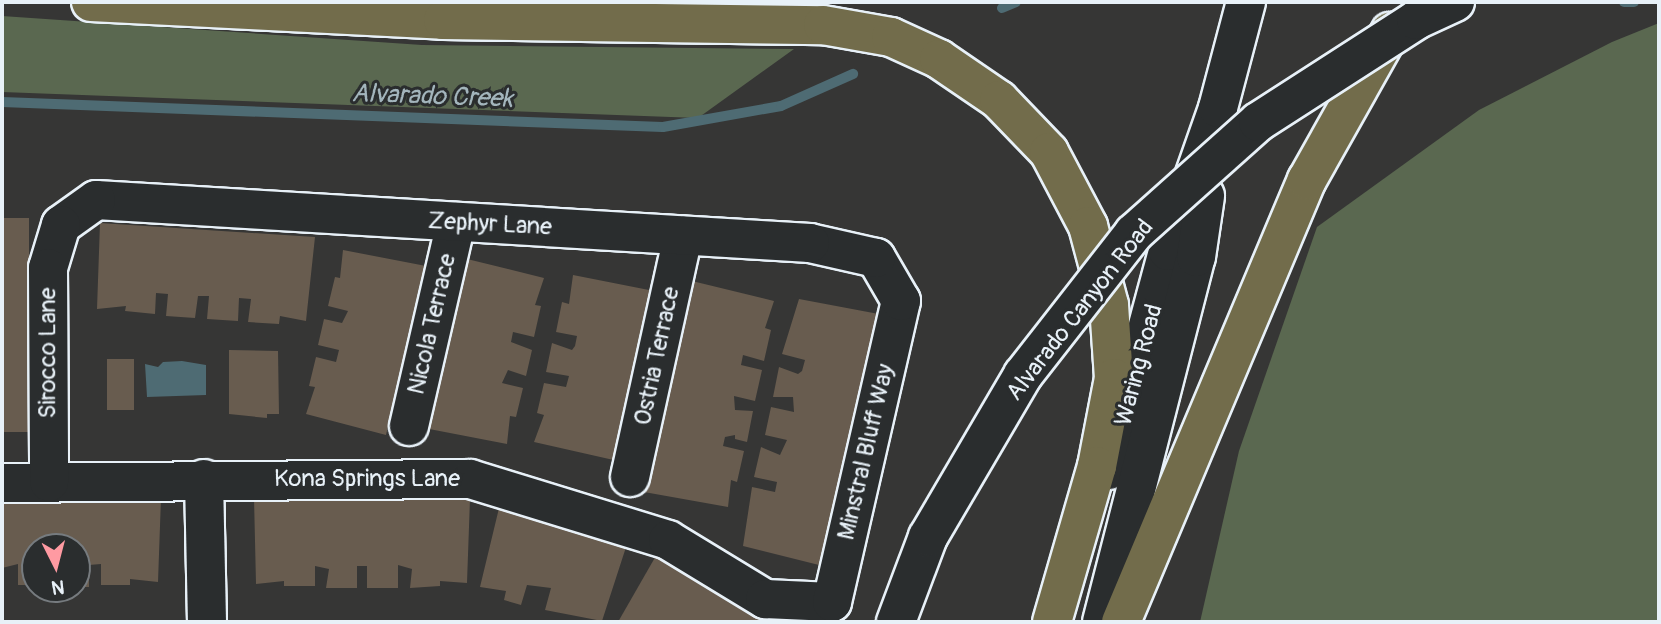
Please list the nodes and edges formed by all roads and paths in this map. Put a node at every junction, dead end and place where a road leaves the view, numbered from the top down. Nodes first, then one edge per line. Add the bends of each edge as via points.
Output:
1 (91, 2) edge
2 (1246, 2) edge
3 (1417, 2) edge
4 (1455, 2) edge
5 (1218, 108) junction
6 (456, 222) junction
7 (61, 225) joint
8 (683, 236) junction
9 (901, 301) joint
10 (409, 426) dead end
11 (630, 477) dead end
12 (204, 479) junction
13 (50, 482) junction
14 (2, 483) edge
15 (832, 602) joint
16 (206, 622) edge
17 (896, 622) edge
18 (1052, 622) edge
19 (1060, 622) edge
20 (1102, 622) edge
21 (1121, 622) edge

1 - 18 highway via 443,20 822,25 891,37 939,59 999,100 1049,152 1088,226 1109,305 1114,378 1097,466
2 - 5 street, Waring Road
3 - 21 highway via 1394,24 1307,180
4 - 17 street, Alvarado Canyon Road, bridge via 1416,20 1258,122 1134,233 1023,376 928,537
5 - 19 street, Waring Road via 1168,250 1129,409
5 - 20 street, Waring Road via 1196,257
6 - 7 street, Zephyr Lane via 96,200
6 - 8 street, Zephyr Lane
6 - 10 street, Nicola Terrace
7 - 13 street, Sirocco Lane via 48,268
8 - 9 street, Zephyr Lane via 810,243 876,258
8 - 11 street, Ostria Terrace
9 - 15 street, Minstral Bluff Way
12 - 13 street, Kona Springs Lane
12 - 15 street, Kona Springs Lane via 471,479 668,540 765,599
12 - 16 street
13 - 14 street, Kona Springs Lane

